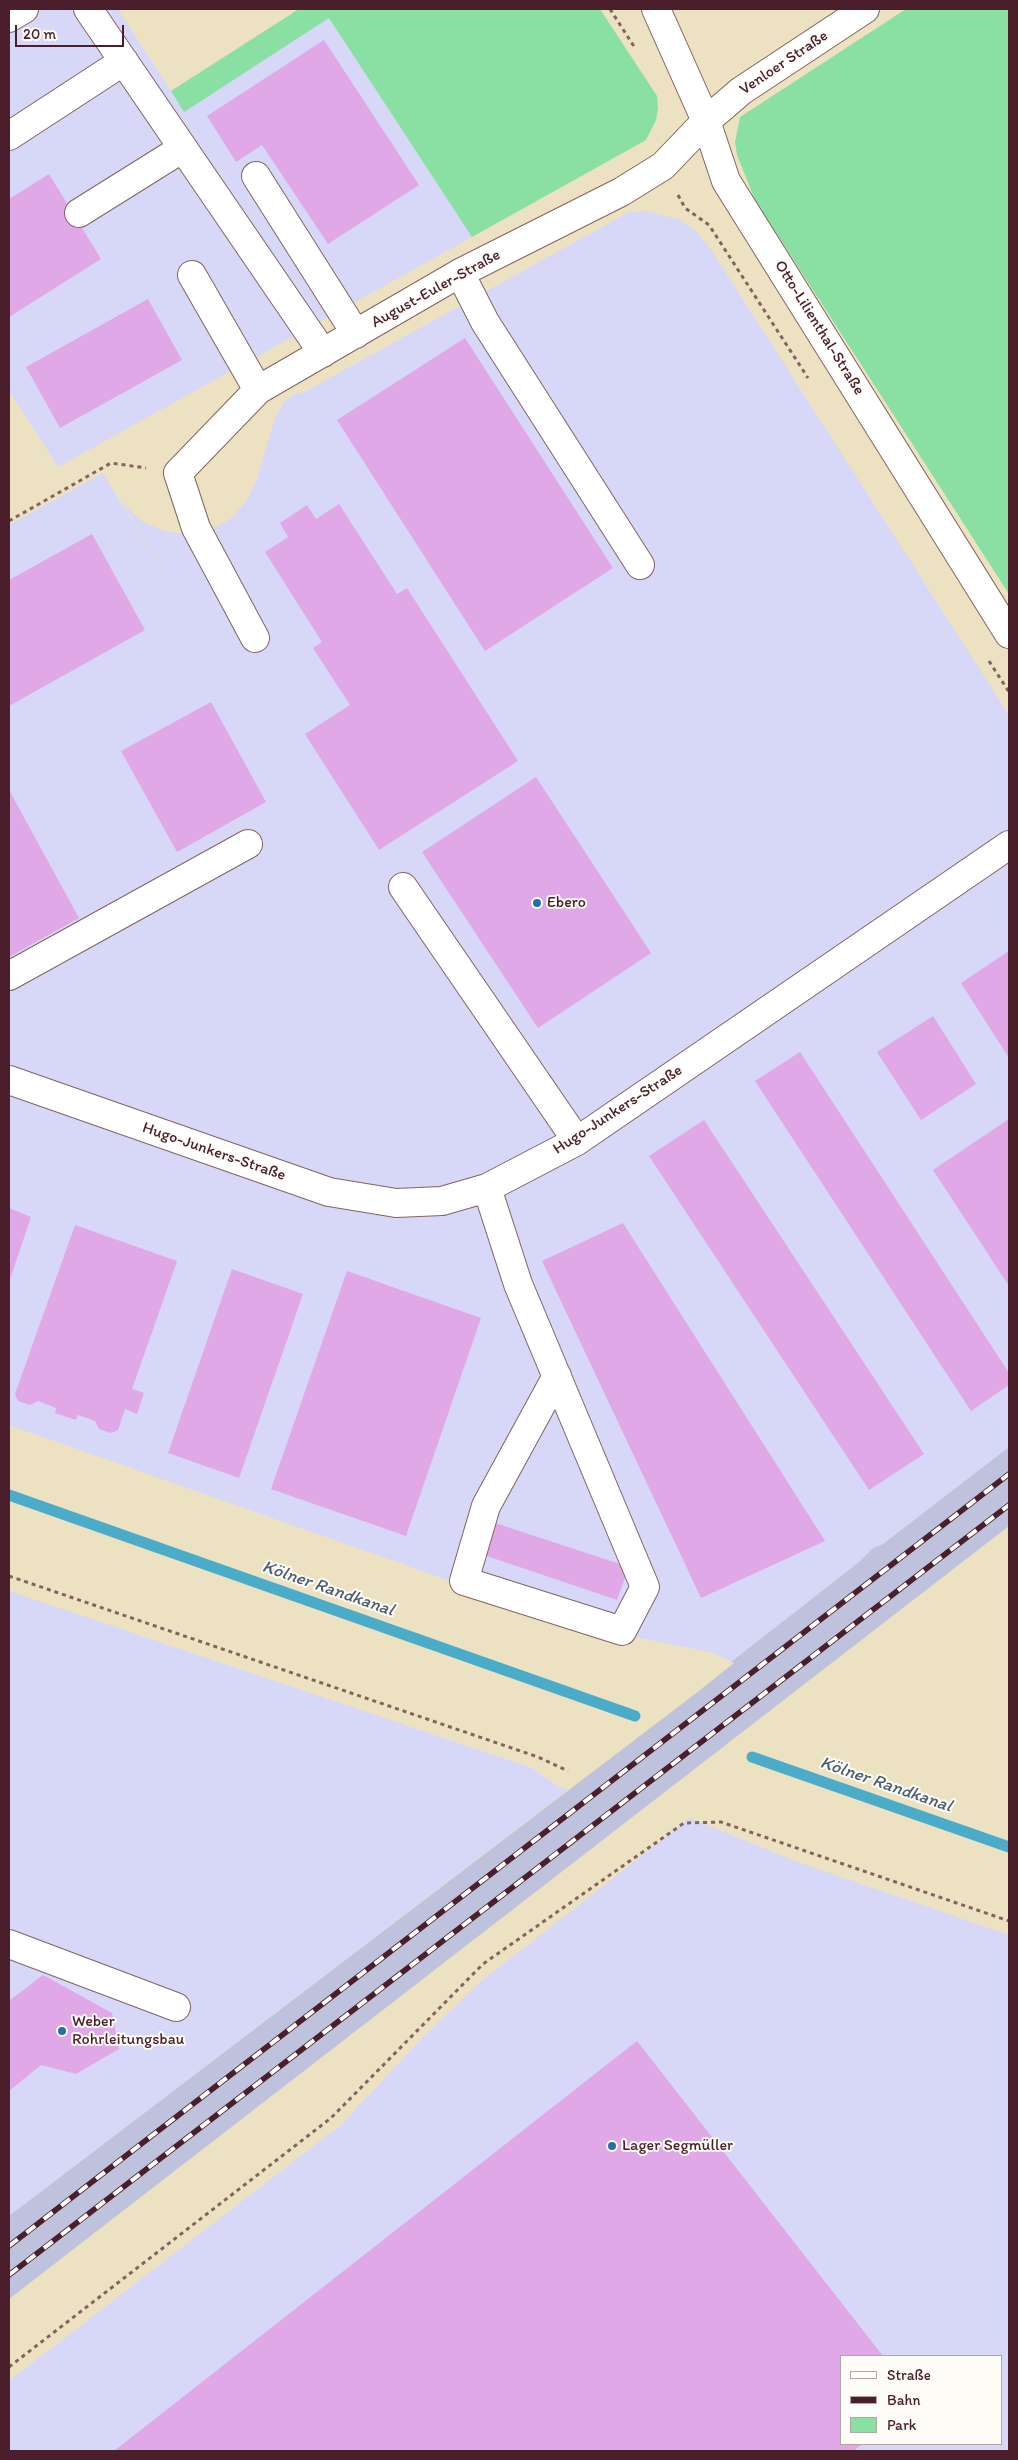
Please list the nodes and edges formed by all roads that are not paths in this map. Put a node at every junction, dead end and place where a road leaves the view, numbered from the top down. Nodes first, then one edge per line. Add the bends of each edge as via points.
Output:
1 (24, 9) edge
2 (88, 9) edge
3 (656, 9) edge
4 (865, 9) edge
5 (9, 18) edge
6 (124, 61) junction
7 (706, 122) junction
8 (9, 136) edge
9 (183, 148) junction
10 (256, 176) dead end
11 (80, 213) dead end
12 (460, 273) junction
13 (192, 275) dead end
14 (356, 334) junction
15 (323, 353) junction
16 (258, 390) junction
17 (640, 566) dead end
18 (1009, 634) edge
19 (255, 638) dead end
20 (248, 844) dead end
21 (1009, 845) edge
22 (403, 887) dead end
23 (9, 976) edge
24 (9, 1080) edge
25 (577, 1141) junction
26 (487, 1188) junction
27 (557, 1376) junction
28 (9, 1944) edge
29 (176, 2007) dead end

1 - 5 street
2 - 6 street
3 - 7 street, Otto-Lilienthal-Straße
4 - 7 street, Venloer Straße via 742,91
6 - 8 street
6 - 9 street
7 - 12 street, August-Euler-Straße via 663,166 621,192
7 - 18 street, Otto-Lilienthal-Straße via 726,181
9 - 11 street
9 - 15 street
10 - 14 street
12 - 14 street, August-Euler-Straße
12 - 17 street via 485,322
13 - 16 street
14 - 15 street, August-Euler-Straße
15 - 16 street, August-Euler-Straße
16 - 19 street, August-Euler-Straße via 178,473 196,528
20 - 23 street
21 - 25 street, Hugo-Junkers-Straße
22 - 25 street
24 - 26 street, Hugo-Junkers-Straße via 328,1192 396,1203 442,1201
25 - 26 street, Hugo-Junkers-Straße
26 - 27 street via 518,1284
27 - 27 street via 486,1506 464,1581 622,1631 645,1588
28 - 29 street

